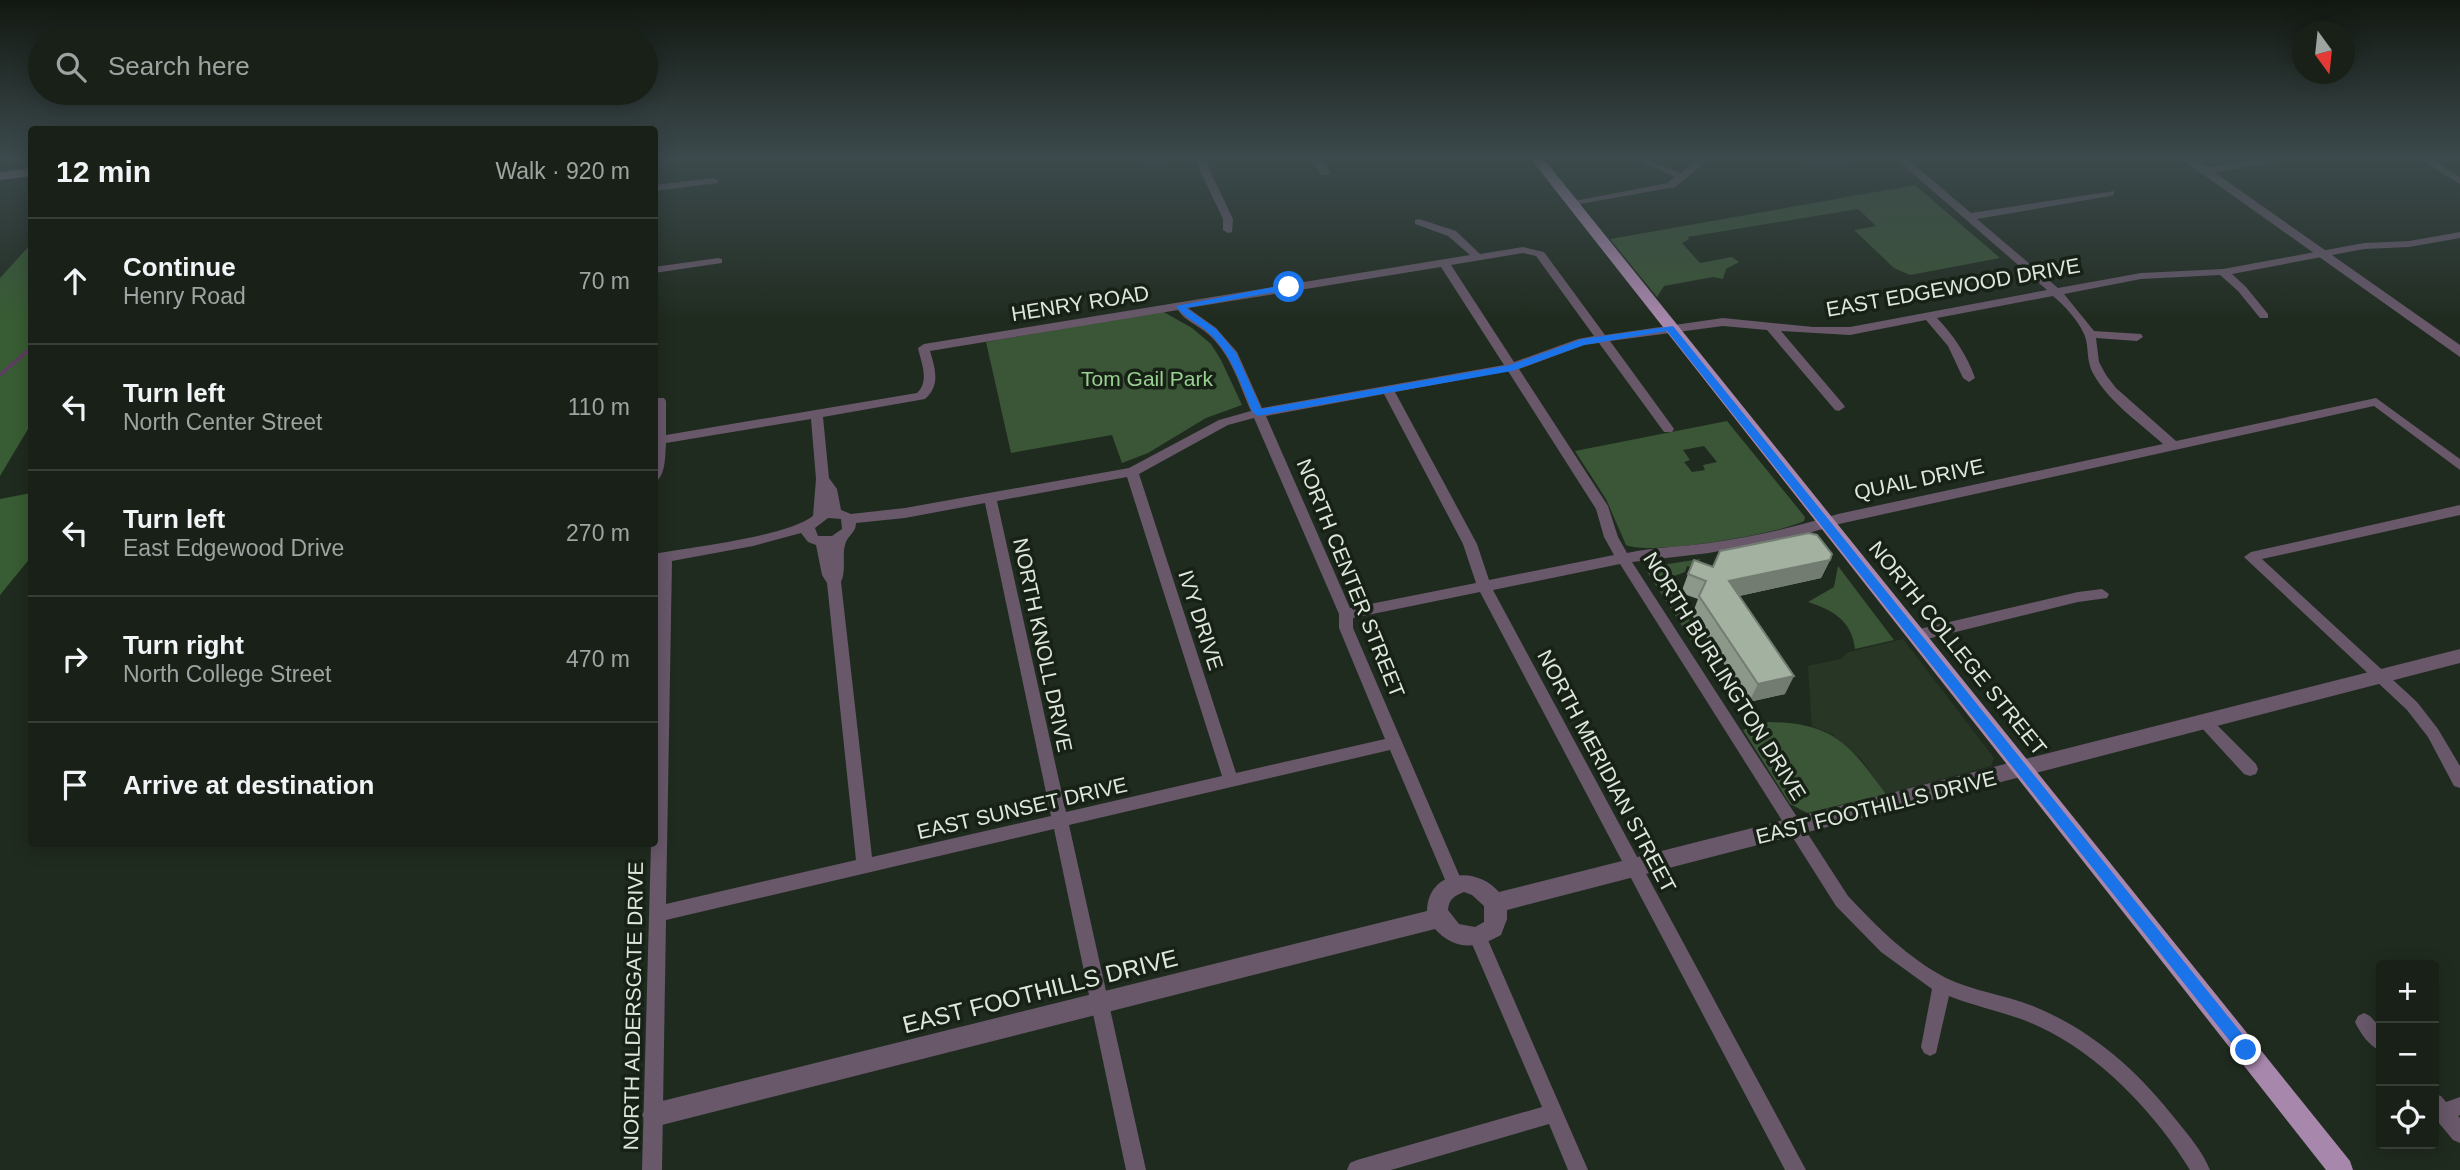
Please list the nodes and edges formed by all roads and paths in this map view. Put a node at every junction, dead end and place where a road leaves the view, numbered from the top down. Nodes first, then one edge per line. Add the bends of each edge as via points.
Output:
1 (1225, 213) edge
2 (1580, 213) edge
3 (1963, 213) edge
4 (1994, 213) edge
5 (2263, 213) edge
6 (1968, 217) junction
7 (1419, 222) dead end
8 (1228, 230) dead end
9 (2460, 235) edge
10 (2321, 254) junction
11 (1477, 257) junction
12 (718, 261) dead end
13 (1444, 262) junction
14 (658, 269) edge
15 (2223, 272) junction
16 (2056, 292) junction
17 (1181, 306) junction
18 (2264, 316) dead end
19 (1928, 317) junction
20 (1771, 327) junction
21 (1670, 328) junction
22 (2090, 334) junction
23 (1602, 338) junction
24 (2137, 338) dead end
25 (2460, 352) edge
26 (1512, 368) junction
27 (1969, 378) dead end
28 (1388, 390) junction
29 (660, 401) dead end
30 (1839, 407) dead end
31 (1258, 413) junction
32 (817, 414) junction
33 (1668, 429) dead end
34 (660, 440) junction
35 (2172, 445) junction
36 (658, 464) edge
37 (2460, 466) edge
38 (1132, 472) junction
39 (824, 479) junction
40 (990, 498) junction
41 (2460, 510) edge
42 (835, 513) junction
43 (820, 516) junction
44 (1825, 523) junction
45 (849, 524) junction
46 (814, 535) junction
47 (839, 539) junction
48 (1623, 558) junction
49 (660, 559) edge
50 (834, 582) junction
51 (1484, 586) junction
52 (2102, 594) dead end
53 (1346, 614) junction
54 (1915, 636) junction
55 (2460, 656) edge
56 (2380, 676) junction
57 (2205, 722) junction
58 (1395, 743) junction
59 (2022, 769) junction
60 (2250, 769) dead end
61 (1231, 781) junction
62 (2460, 781) edge
63 (658, 796) edge
64 (1059, 821) junction
65 (1794, 827) junction
66 (658, 847) edge
67 (865, 866) junction
68 (1634, 868) junction
69 (1455, 884) junction
70 (1495, 903) junction
71 (657, 914) junction
72 (1439, 918) junction
73 (1478, 937) junction
74 (1942, 985) junction
75 (1099, 1004) junction
76 (2364, 1022) dead end
77 (2376, 1036) edge
78 (1930, 1047) dead end
79 (2445, 1107) edge
80 (1554, 1114) junction
81 (653, 1115) junction
82 (2460, 1133) edge
83 (652, 1170) edge
84 (1136, 1170) edge
85 (1357, 1170) edge
86 (1578, 1170) edge
87 (1796, 1170) edge
88 (2200, 1170) edge
89 (2341, 1170) edge

1 - 8 street
2 - 21 main road, NORTH COLLEGE STREET
3 - 6 street
4 - 6 street
5 - 10 street
6 - 16 street
7 - 11 street via 1453,233
9 - 10 street, EAST EDGEWOOD DRIVE
10 - 15 street, EAST EDGEWOOD DRIVE
10 - 25 street
11 - 13 street, HENRY ROAD
11 - 23 street, HENRY ROAD via 1532,250 1540,254
12 - 14 street
13 - 17 street, HENRY ROAD
13 - 26 street, NORTH BURLINGTON DRIVE
15 - 16 street, EAST EDGEWOOD DRIVE via 2141,276
15 - 18 street
16 - 19 street, EAST EDGEWOOD DRIVE
16 - 22 street
17 - 31 street, NORTH CENTER STREET via 1233,355
17 - 32 street, HENRY ROAD via 924,348 931,384 921,396
19 - 20 street, EAST EDGEWOOD DRIVE via 1833,332
19 - 27 street via 1952,340
20 - 21 street, EAST EDGEWOOD DRIVE via 1723,322
20 - 30 street
21 - 23 street, EAST EDGEWOOD DRIVE
21 - 44 main road, NORTH COLLEGE STREET
22 - 24 street
22 - 35 street via 2093,362 2101,377
23 - 26 street, EAST EDGEWOOD DRIVE
23 - 33 street
26 - 28 street, EAST EDGEWOOD DRIVE
26 - 48 street, NORTH BURLINGTON DRIVE via 1603,509
28 - 31 street, EAST EDGEWOOD DRIVE
28 - 51 street, NORTH MERIDIAN STREET via 1470,544
29 - 34 street
31 - 38 street, EAST EDGEWOOD DRIVE via 1217,424 1161,461
31 - 53 street, NORTH CENTER STREET
32 - 34 street
32 - 39 street
34 - 36 street
35 - 37 street, QUAIL DRIVE via 2376,402
35 - 44 street, QUAIL DRIVE
38 - 40 street, EAST EDGEWOOD DRIVE
38 - 61 street, IVY DRIVE
39 - 42 street
39 - 43 street
40 - 45 street, EAST EDGEWOOD DRIVE
40 - 64 street, NORTH KNOLL DRIVE
41 - 56 street via 2251,557
42 - 43 street
42 - 45 street
43 - 46 street
44 - 48 street, QUAIL DRIVE via 1709,548
44 - 54 main road, NORTH COLLEGE STREET
45 - 47 street
46 - 47 street
46 - 49 street
46 - 50 street
47 - 50 street
48 - 51 street, QUAIL DRIVE
48 - 65 street, NORTH BURLINGTON DRIVE
49 - 63 street, NORTH ALDERSGATE DRIVE
50 - 67 street
51 - 53 street, QUAIL DRIVE
51 - 68 street, NORTH MERIDIAN STREET
52 - 54 street
53 - 58 street, NORTH CENTER STREET via 1346,628
54 - 59 main road, NORTH COLLEGE STREET
55 - 56 street, EAST FOOTHILLS DRIVE
56 - 57 street, EAST FOOTHILLS DRIVE
56 - 62 street via 2422,716
57 - 59 street, EAST FOOTHILLS DRIVE
57 - 60 street
58 - 61 street, EAST SUNSET DRIVE
58 - 69 street, NORTH CENTER STREET
59 - 65 street, EAST FOOTHILLS DRIVE
59 - 89 main road, NORTH COLLEGE STREET
61 - 64 street, EAST SUNSET DRIVE
64 - 67 street, EAST SUNSET DRIVE
64 - 75 street, NORTH KNOLL DRIVE
65 - 68 street, EAST FOOTHILLS DRIVE
65 - 74 street, NORTH BURLINGTON DRIVE via 1862,924
66 - 71 street, NORTH ALDERSGATE DRIVE
67 - 71 street, EAST SUNSET DRIVE
68 - 70 street, EAST FOOTHILLS DRIVE
68 - 87 street, NORTH MERIDIAN STREET
69 - 70 street via 1483,889
69 - 72 street via 1438,901
70 - 73 street via 1493,928
71 - 81 street, NORTH ALDERSGATE DRIVE
72 - 73 street via 1451,932
72 - 75 street, EAST FOOTHILLS DRIVE
73 - 80 street
74 - 78 street
74 - 88 street, NORTH BURLINGTON DRIVE via 2028,1012 2098,1052 2159,1112
75 - 81 street, EAST FOOTHILLS DRIVE
75 - 84 street, NORTH KNOLL DRIVE
76 - 77 street
79 - 82 street
80 - 85 street
80 - 86 street
81 - 83 street, NORTH ALDERSGATE DRIVE

